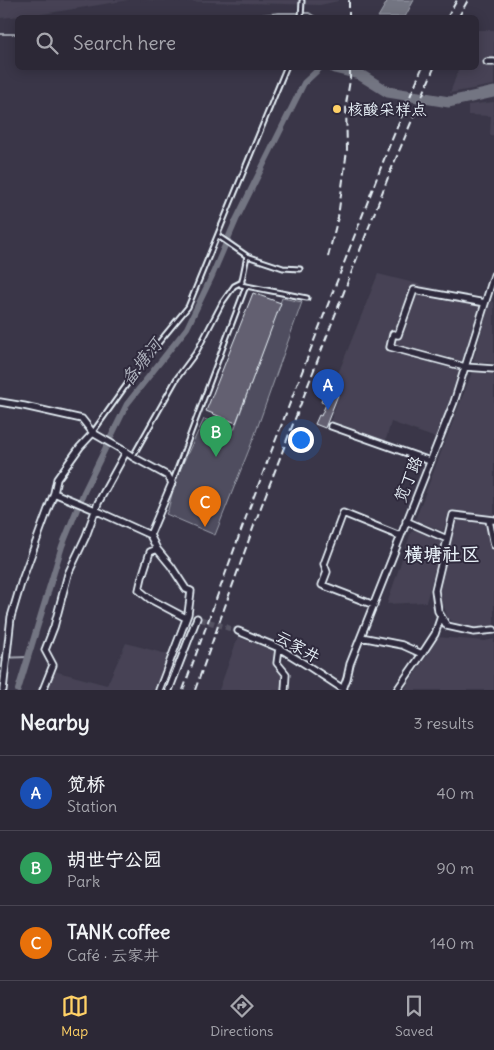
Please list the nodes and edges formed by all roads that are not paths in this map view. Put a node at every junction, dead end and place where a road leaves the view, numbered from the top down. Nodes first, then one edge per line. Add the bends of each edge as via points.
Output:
1 (302, 1) edge
2 (301, 15) edge
3 (487, 62) dead end
4 (494, 62) edge
5 (285, 70) edge
6 (218, 236) junction
7 (247, 256) junction
8 (300, 270) dead end
9 (494, 275) edge
10 (242, 282) junction
11 (246, 286) junction
12 (307, 298) dead end
13 (485, 303) junction
14 (465, 367) junction
15 (494, 369) edge
16 (0, 402) edge
17 (331, 426) dead end
18 (94, 433) junction
19 (126, 452) junction
20 (132, 457) junction
21 (430, 461) junction
22 (172, 483) junction
23 (54, 493) junction
24 (95, 510) junction
25 (491, 520) edge
26 (406, 521) junction
27 (150, 534) junction
28 (400, 536) junction
29 (447, 539) junction
30 (494, 545) edge
31 (157, 549) junction
32 (374, 605) junction
33 (441, 616) junction
34 (184, 617) tunnel mouth
35 (197, 618) dead end
36 (494, 630) edge
37 (238, 631) tunnel mouth
38 (361, 637) junction
39 (279, 648) junction
40 (422, 654) junction
41 (3, 690) edge
42 (43, 690) edge
43 (159, 690) edge
44 (170, 690) edge
45 (285, 690) edge
46 (343, 690) edge
47 (397, 690) edge

1 - 2 lane
3 - 4 street
5 - 6 lane
6 - 7 lane
6 - 18 lane via 188,306 142,362
7 - 8 lane
7 - 10 lane
9 - 13 street, 笕丁路
10 - 11 lane via 241,285
10 - 20 lane via 234,286 222,304
11 - 12 lane
11 - 22 lane
13 - 14 street, 笕丁路
13 - 14 street via 414,290 398,334 393,334 390,348
14 - 15 street
14 - 21 street, 笕丁路
16 - 18 street via 82,419
17 - 21 street
18 - 19 street
18 - 23 street via 57,479
19 - 20 street
19 - 24 street
20 - 22 street via 156,468
21 - 26 street, 笕丁路
22 - 27 street
23 - 24 street
23 - 41 street via 11,617
24 - 27 street
24 - 42 street via 68,574 45,650 54,665
25 - 29 street via 453,515
25 - 30 street
26 - 28 street, 笕丁路
26 - 29 street
27 - 31 street
28 - 32 street, 笕丁路
28 - 32 street via 343,513 324,564 327,572 322,585
29 - 33 street via 435,590
31 - 34 street via 150,552 139,590
31 - 43 street via 186,589 191,591 188,614
32 - 38 street, 笕丁路
33 - 36 street via 447,626 474,632
33 - 40 street via 436,634
35 - 44 street
37 - 39 street, 云家井
38 - 40 street via 402,645
38 - 46 street, 笕丁路
39 - 45 street via 277,663 286,674
39 - 46 street, 云家井
40 - 47 street

